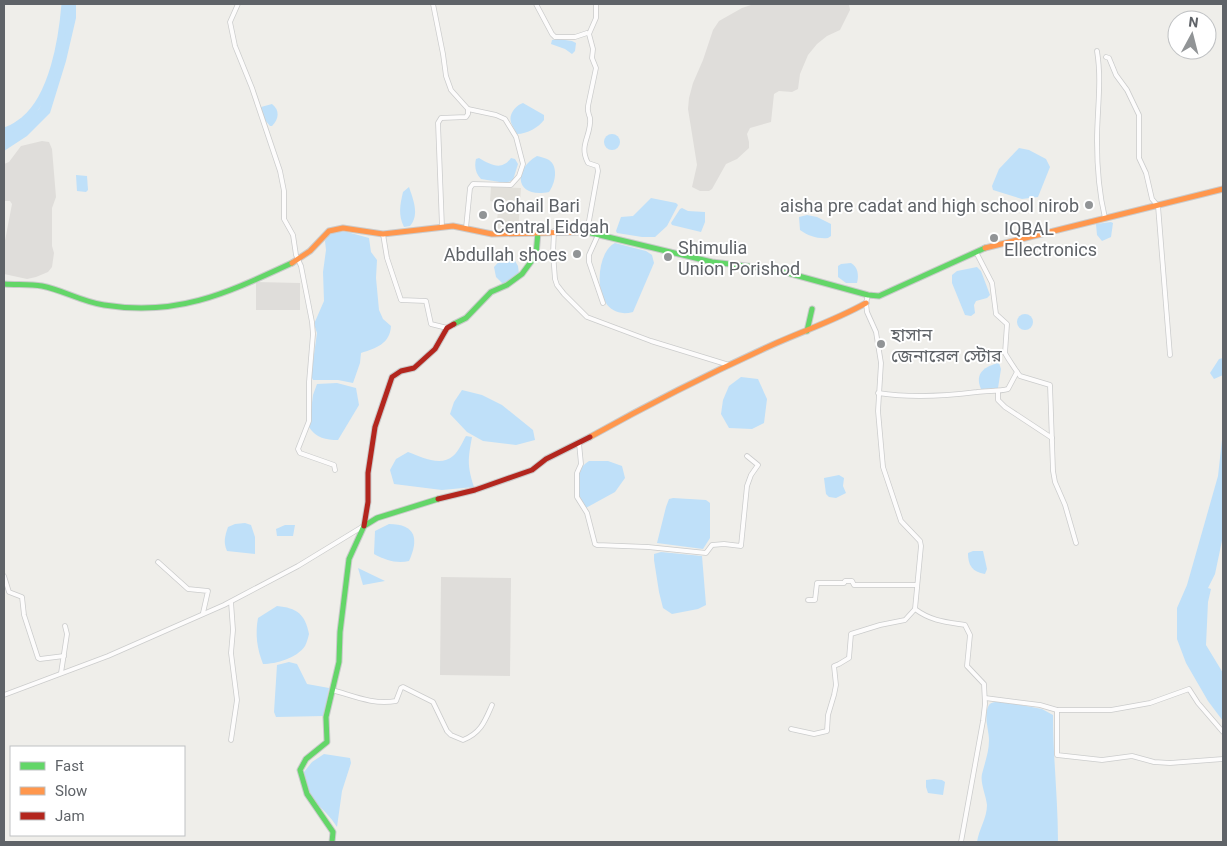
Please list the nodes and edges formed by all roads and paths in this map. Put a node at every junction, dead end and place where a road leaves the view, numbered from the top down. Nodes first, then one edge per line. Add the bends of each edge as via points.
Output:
1 (238, 4) edge
2 (433, 4) edge
3 (536, 4) edge
4 (596, 4) edge
5 (590, 34) junction
6 (1097, 51) dead end
7 (1106, 57) dead end
8 (468, 109) junction
9 (1223, 189) edge
10 (1158, 206) junction
11 (1105, 218) junction
12 (442, 227) junction
13 (466, 228) junction
14 (538, 232) junction
15 (554, 232) junction
16 (587, 232) junction
17 (383, 234) junction
18 (598, 235) junction
19 (976, 252) junction
20 (298, 260) junction
21 (4, 284) edge
22 (868, 295) junction
23 (603, 303) dead end
24 (866, 303) junction
25 (812, 309) dead end
26 (447, 328) junction
27 (807, 331) junction
28 (1170, 355) dead end
29 (729, 365) junction
30 (1017, 372) junction
31 (998, 392) junction
32 (878, 393) junction
33 (1052, 438) junction
34 (578, 443) junction
35 (747, 456) dead end
36 (335, 470) dead end
37 (363, 527) junction
38 (1076, 543) dead end
39 (158, 562) dead end
40 (4, 576) edge
41 (916, 585) junction
42 (808, 600) dead end
43 (231, 602) junction
44 (915, 609) junction
45 (204, 613) junction
46 (65, 626) dead end
47 (64, 656) junction
48 (61, 673) junction
49 (332, 690) junction
50 (4, 695) edge
51 (985, 698) junction
52 (492, 705) dead end
53 (1058, 710) junction
54 (791, 728) dead end
55 (1223, 732) edge
56 (232, 740) dead end
57 (1223, 759) edge
58 (332, 842) edge
59 (961, 842) edge

1 - 20 street via 230,22 235,46 277,162 284,191 284,219
2 - 8 street via 446,76 451,90
3 - 5 street via 555,37
4 - 5 street via 596,18
5 - 16 street via 596,68 587,112 590,118 584,151 588,163 597,166 598,171
6 - 11 street via 1100,85 1098,173
7 - 10 street via 1139,115 1138,158 1146,173 1152,199
8 - 12 street via 466,117 441,118 438,123
8 - 13 street via 505,119 516,137 524,164 512,185 473,184
9 - 10 street
10 - 11 street
10 - 28 street
11 - 19 street
12 - 13 street
12 - 17 street
13 - 14 street via 492,234
14 - 15 street
14 - 26 street via 536,255 522,274 491,292 466,318
15 - 16 street
15 - 29 street via 557,285 587,317
16 - 18 street
17 - 20 street via 343,228 329,231
17 - 26 street via 401,300 426,301 431,324
18 - 22 street via 712,262 773,269
18 - 23 street via 589,262
19 - 22 street via 892,291 879,296
19 - 30 street via 992,283 996,314 1007,324 1005,353
20 - 21 street via 216,296 153,309 100,305 42,286
20 - 36 street via 313,334 309,421 298,449 300,453 334,465
22 - 24 street
24 - 27 street
24 - 32 street via 876,332 881,362
25 - 27 street
26 - 37 street via 431,354 414,368 395,374 387,388 375,427
27 - 29 street
29 - 34 street
30 - 31 street via 1008,389
30 - 33 street via 1027,380 1050,385
31 - 32 street via 915,396
31 - 33 street via 998,400 1005,407
32 - 41 street via 882,467 901,521 921,546
33 - 38 street via 1055,482
34 - 35 street via 581,464 577,473 577,496 587,512 597,545 706,552 712,545 741,546 748,486 758,465
34 - 37 street via 532,470 377,518
37 - 43 street
37 - 49 street via 349,559 339,662
39 - 45 street via 188,589 208,591
40 - 47 street via 9,592 22,597 24,615 38,658
41 - 42 street via 860,586 852,581 817,583 815,600
41 - 44 street
43 - 45 street
43 - 56 street via 231,653 237,700
44 - 51 street via 925,617 965,625 970,635 967,666 984,684
44 - 54 street via 905,620 850,634 849,658 834,666 836,685 827,731 814,734
45 - 48 street via 108,656
46 - 47 street
47 - 48 street
48 - 50 street
49 - 52 street via 372,702 384,702 396,701 404,687 433,702 450,735 463,740 474,736
49 - 58 street via 326,717 326,742 299,772 310,802 334,832
51 - 53 street
51 - 59 street
53 - 55 street via 1111,710 1139,706 1189,689
53 - 57 street via 1057,755 1102,760 1132,756 1170,763

